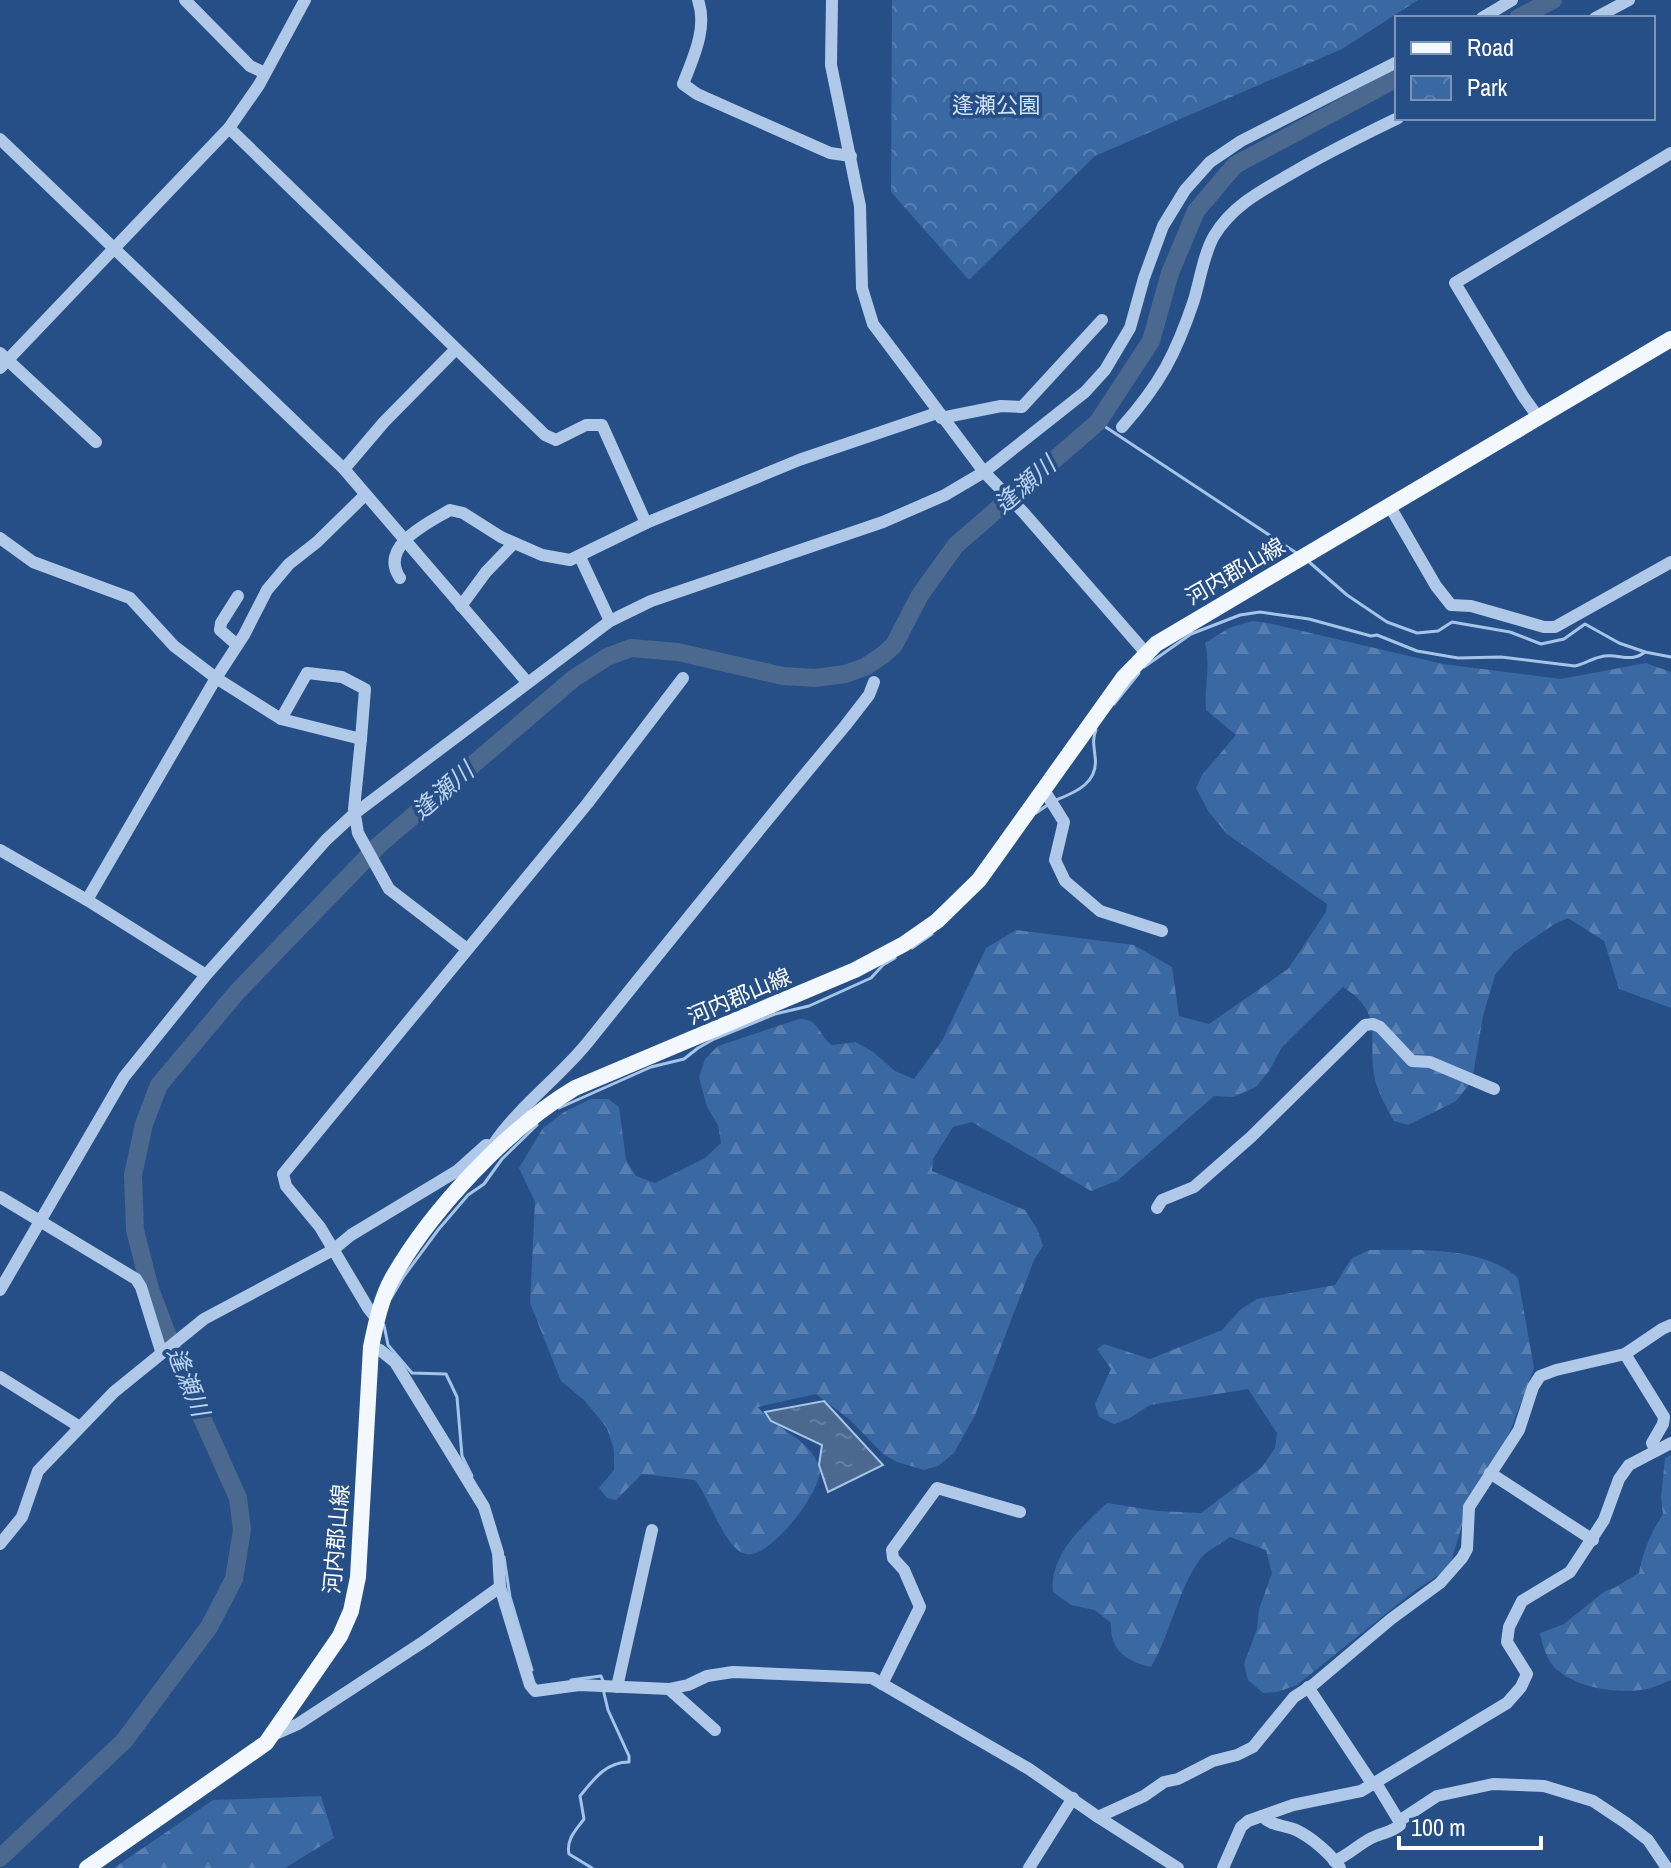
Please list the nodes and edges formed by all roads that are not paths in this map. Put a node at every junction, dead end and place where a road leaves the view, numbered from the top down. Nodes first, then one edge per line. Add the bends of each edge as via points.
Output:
1 (185, 0) edge
2 (305, 0) edge
3 (698, 0) edge
4 (832, 0) edge
5 (1512, 0) edge
6 (1629, 0) edge
7 (1485, 16) edge
8 (1599, 16) edge
9 (1395, 63) edge
10 (265, 73) junction
11 (1395, 120) edge
12 (229, 128) junction
13 (0, 139) edge
14 (1671, 153) edge
15 (851, 156) junction
16 (114, 248) junction
17 (1102, 320) dead end
18 (1671, 339) edge
19 (456, 349) junction
20 (2, 360) edge
21 (939, 415) junction
22 (1538, 417) junction
23 (1122, 427) dead end
24 (96, 442) dead end
25 (344, 469) junction
26 (986, 475) junction
27 (365, 495) junction
28 (1389, 505) junction
29 (646, 523) junction
30 (0, 538) edge
31 (404, 540) junction
32 (514, 543) junction
33 (580, 557) junction
34 (1671, 562) edge
35 (400, 578) dead end
36 (238, 596) dead end
37 (461, 606) junction
38 (610, 621) junction
39 (237, 645) junction
40 (1146, 653) junction
41 (216, 678) junction
42 (683, 678) dead end
43 (527, 682) junction
44 (874, 682) dead end
45 (281, 719) junction
46 (361, 739) junction
47 (1044, 790) junction
48 (354, 814) junction
49 (0, 850) edge
50 (87, 900) junction
51 (1162, 931) dead end
52 (467, 949) junction
53 (206, 975) junction
54 (1494, 1089) dead end
55 (496, 1146) junction
56 (0, 1197) edge
57 (1157, 1208) dead end
58 (40, 1221) junction
59 (333, 1250) junction
60 (0, 1290) edge
61 (376, 1318) junction
62 (1671, 1325) edge
63 (371, 1347) junction
64 (161, 1351) junction
65 (1625, 1354) junction
66 (0, 1377) edge
67 (80, 1427) junction
68 (1671, 1443) edge
69 (1655, 1450) junction
70 (1490, 1473) junction
71 (1020, 1512) dead end
72 (652, 1530) dead end
73 (1593, 1540) junction
74 (0, 1544) edge
75 (500, 1587) junction
76 (882, 1684) junction
77 (617, 1687) junction
78 (1308, 1687) junction
79 (669, 1689) junction
80 (715, 1730) dead end
81 (273, 1735) junction
82 (1375, 1784) junction
83 (1073, 1798) junction
84 (1262, 1816) junction
85 (1098, 1817) junction
86 (1400, 1825) dead end
87 (1337, 1864) edge
88 (87, 1868) edge
89 (1029, 1868) edge
90 (1178, 1868) edge
91 (1223, 1868) edge
92 (1667, 1868) edge

1 - 10 street via 250,66
2 - 10 street
3 - 15 street via 703,14 683,84 830,153
4 - 15 street via 831,65
5 - 7 street
6 - 8 street
9 - 26 street via 1210,162 1163,226 1130,328 1105,370
10 - 12 street
11 - 23 street via 1286,174 1236,209 1214,236 1170,364
12 - 16 street
12 - 19 street
13 - 16 street
14 - 22 street via 1455,283
15 - 21 street via 866,305 884,341
16 - 20 street
16 - 25 street
17 - 21 street via 1022,407
18 - 22 main road, 河内郡山線
19 - 25 street
19 - 29 street via 551,438 602,425
20 - 24 street
21 - 26 street
21 - 29 street via 799,460
22 - 28 main road, 河内郡山線
25 - 27 street
26 - 38 street via 883,522 651,601
26 - 40 street
27 - 31 street
27 - 39 street via 278,575
28 - 34 street via 1451,605 1544,627 1555,627
28 - 40 main road, 河内郡山線
29 - 33 street
30 - 41 street via 33,562 126,595 174,646
31 - 32 street via 455,509
31 - 35 street via 395,564
31 - 37 street
32 - 33 street via 555,559
32 - 37 street
33 - 38 street
36 - 39 street via 220,630
37 - 43 street
38 - 43 street
39 - 41 street
40 - 47 main road, 河内郡山線
41 - 45 street
41 - 50 street
42 - 52 street
43 - 48 street
44 - 55 street via 845,726 587,1043 511,1120
45 - 46 street
45 - 46 street via 307,673 342,677 365,689
46 - 48 street
47 - 51 street via 1064,822 1055,860 1065,881 1100,911
47 - 55 main road, 河内郡山線 via 979,880 914,938 855,970 575,1088
48 - 52 street via 358,833 389,889
48 - 53 street
49 - 50 street
50 - 53 street
52 - 59 street via 283,1174 286,1186
53 - 58 street via 124,1077
54 - 57 street via 1430,1062 1412,1061 1380,1027 1365,1025 1251,1137 1194,1187 1162,1200
55 - 59 street via 486,1145 457,1171
55 - 61 main road, 河内郡山線 via 424,1232 392,1279
56 - 58 street
58 - 60 street
58 - 64 street via 139,1282
59 - 61 street
59 - 64 street via 193,1327
61 - 63 main road, 河内郡山線
62 - 65 street
63 - 75 street via 395,1362 477,1495 496,1540
63 - 81 main road, 河内郡山線 via 358,1577 351,1611 333,1648
64 - 67 street
65 - 69 street via 1664,1417 1652,1443
65 - 70 street via 1540,1376 1519,1430
66 - 67 street
67 - 74 street via 38,1471 22,1517
68 - 69 street
69 - 73 street via 1622,1475
70 - 73 street
70 - 78 street via 1469,1507 1467,1549 1451,1572
71 - 76 street via 937,1488 892,1550 920,1607
72 - 77 street
73 - 82 street via 1567,1575 1525,1597 1513,1617 1507,1642 1527,1674 1514,1696
75 - 77 street via 535,1691
75 - 81 street via 298,1724
76 - 79 street via 860,1676 733,1672
76 - 83 street
77 - 79 street
78 - 82 street
78 - 85 street via 1287,1703 1247,1752 1164,1782
79 - 80 street
81 - 88 main road, 河内郡山線
82 - 84 street via 1353,1795
82 - 92 street via 1399,1821 1437,1796 1493,1784 1567,1791 1593,1801 1639,1832
83 - 85 street
83 - 89 street
84 - 87 street via 1306,1836
84 - 91 street via 1241,1827
85 - 90 street
86 - 87 street via 1376,1835

